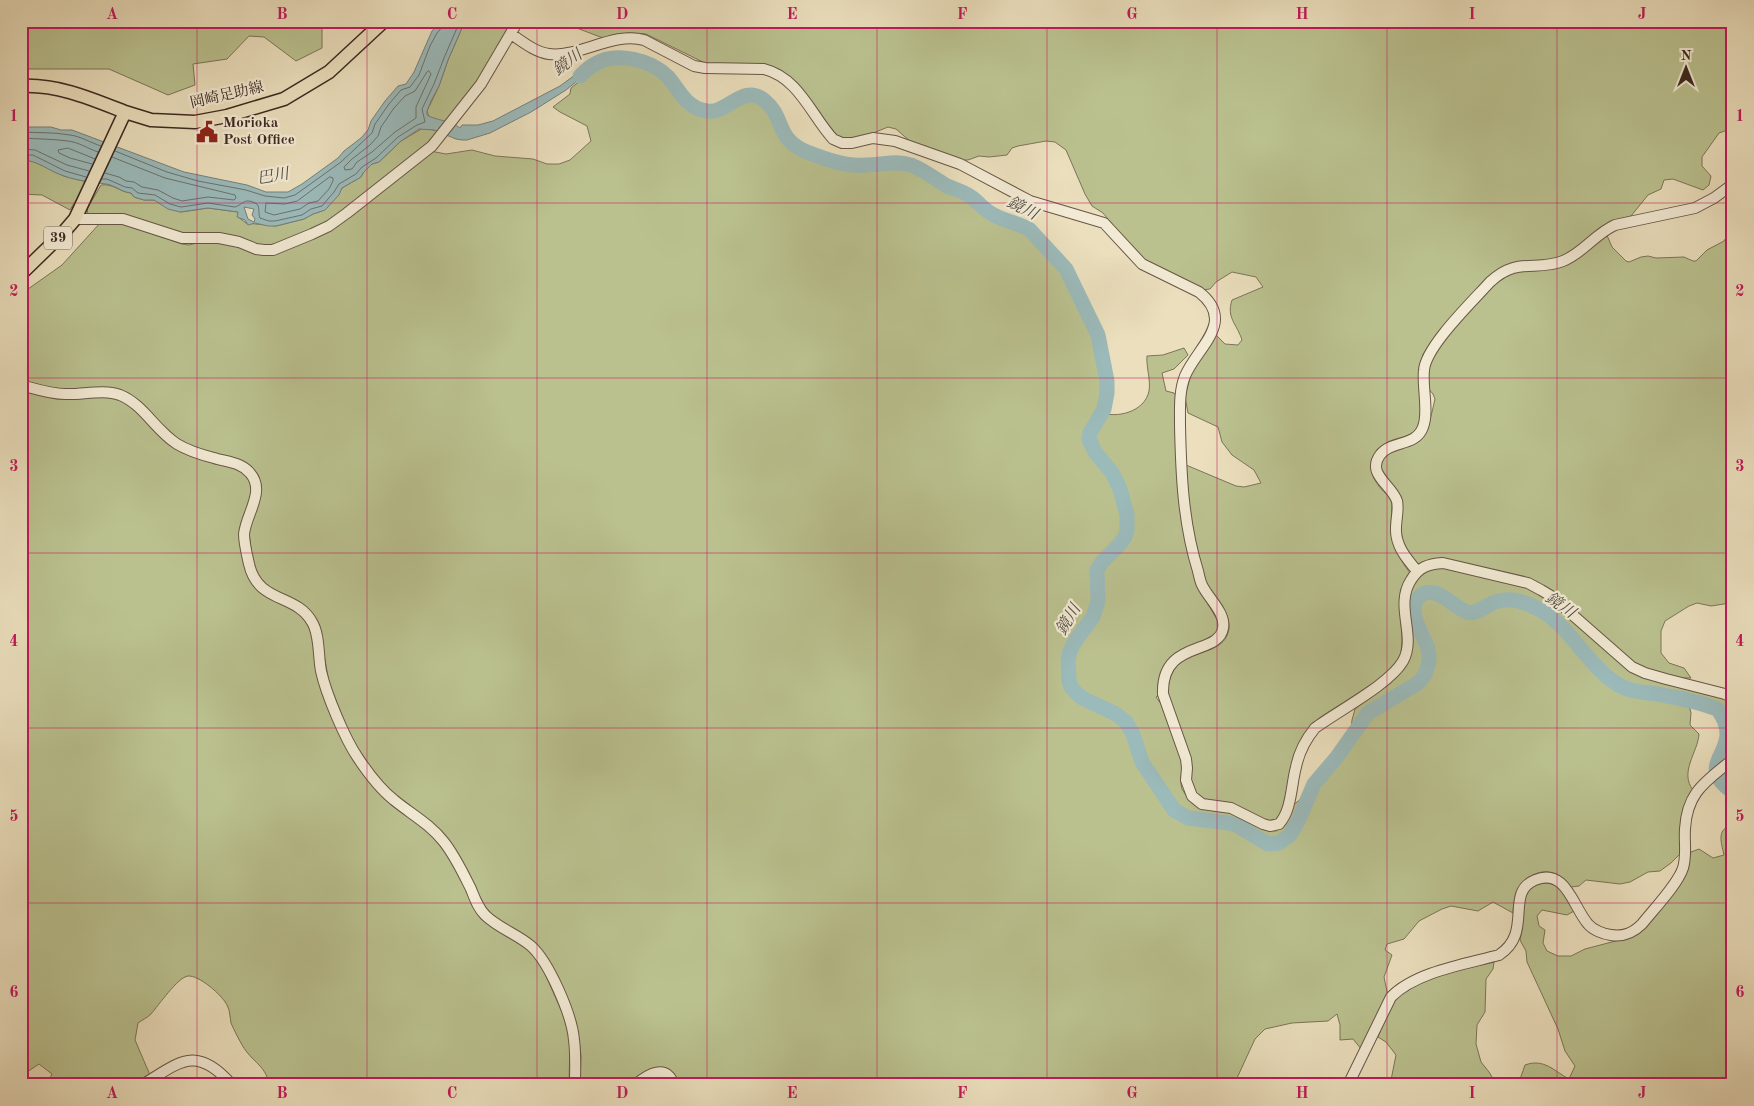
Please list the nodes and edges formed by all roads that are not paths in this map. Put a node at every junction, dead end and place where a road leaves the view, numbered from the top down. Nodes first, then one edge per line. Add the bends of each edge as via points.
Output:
1 (384, 21) edge
2 (518, 21) edge
3 (511, 34) junction
4 (21, 86) edge
5 (123, 118) junction
6 (1733, 184) edge
7 (75, 218) junction
8 (21, 274) edge
9 (21, 385) edge
10 (1417, 571) junction
11 (1733, 698) edge
12 (1733, 759) edge
13 (142, 1085) edge
14 (232, 1085) edge
15 (575, 1085) edge
16 (635, 1085) edge
17 (674, 1085) edge
18 (1348, 1085) edge

1 - 5 main road, 岡崎足助線 via 329,72 284,99 194,122
2 - 3 street
3 - 7 street via 481,84 432,146 329,226 312,234 273,250 256,249 219,238 182,238 123,220
3 - 10 street via 537,51 549,54 636,37 694,66 774,71 797,89 833,139 842,143 873,138 895,140 960,164 1030,200 1104,223 1142,264 1207,298 1215,315 1214,330 1182,385 1180,448 1190,546 1202,585 1224,626 1217,640 1178,656 1171,663 1163,686 1186,759 1187,787 1197,802 1231,808 1270,826 1279,824 1286,813 1298,757 1308,737 1315,728 1394,673 1404,659 1407,643 1404,597
4 - 5 main road, 岡崎足助線 via 75,93
5 - 7 main road, 39
6 - 10 street via 1695,208 1605,229 1575,255 1555,264 1524,265 1507,270 1490,282 1435,344 1424,368 1424,426 1413,440 1381,453 1376,467 1396,500 1397,540
7 - 8 main road, 39
9 - 15 street via 63,394 111,393 122,396 176,444 248,470 257,488 244,532 252,575 261,588 305,613 314,624 324,682 359,759 393,799 446,844 483,914 523,940 545,962 571,1024
10 - 11 street via 1432,563 1443,563 1528,583 1551,596 1632,667
12 - 18 street via 1699,787 1686,817 1680,874 1635,931 1619,936 1600,932 1587,923 1565,886 1550,878 1534,880 1520,896 1518,930 1506,951 1420,977 1391,997
13 - 14 street via 174,1065 196,1061 214,1066
16 - 17 street via 659,1072 667,1074

